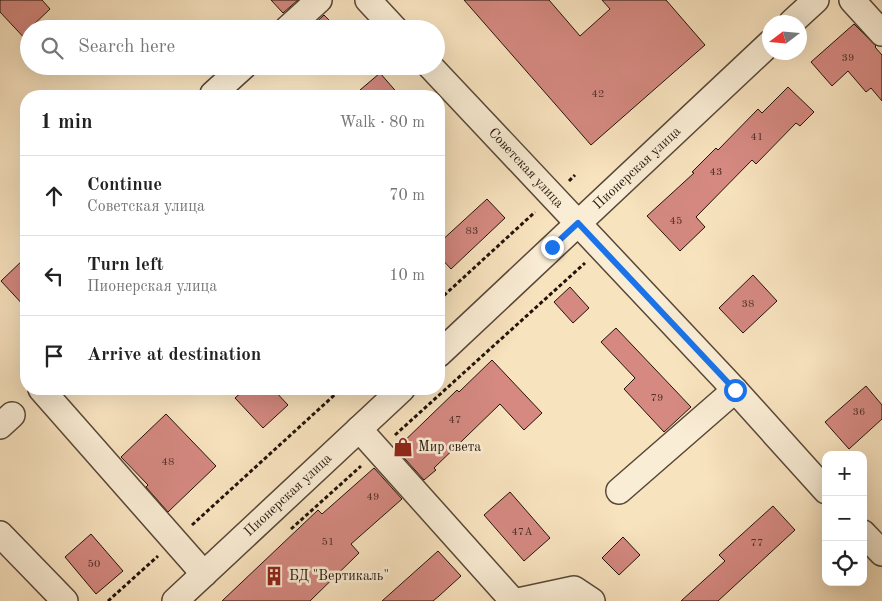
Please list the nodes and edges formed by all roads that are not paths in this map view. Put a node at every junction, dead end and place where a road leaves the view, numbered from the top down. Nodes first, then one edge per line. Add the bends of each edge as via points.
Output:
1 (319, 0) edge
2 (368, 0) edge
3 (816, 0) edge
4 (852, 0) edge
5 (800, 15) edge
6 (297, 20) edge
7 (387, 20) edge
8 (882, 34) edge
9 (762, 50) edge
10 (234, 75) edge
11 (438, 75) edge
12 (218, 90) edge
13 (578, 223) junction
14 (445, 348) edge
15 (735, 390) junction
16 (46, 395) edge
17 (395, 395) edge
18 (359, 428) junction
19 (822, 487) edge
20 (619, 491) dead end
21 (0, 534) edge
22 (867, 537) edge
23 (882, 553) edge
24 (204, 574) junction
25 (65, 601) edge
26 (176, 601) edge
27 (513, 601) edge
28 (518, 601) edge
29 (592, 601) edge

1 - 6 street
2 - 7 street
3 - 5 street
4 - 8 street
9 - 13 street, Пионерская улица
10 - 12 street
11 - 13 street, Советская улица
13 - 14 street, Пионерская улица
13 - 15 street, Советская улица
15 - 19 street, Советская улица
15 - 20 street
16 - 24 street
17 - 18 street, Пионерская улица
18 - 24 street, Пионерская улица
18 - 27 street
21 - 25 street
22 - 23 street
24 - 26 street, Пионерская улица
28 - 29 street via 574,589

